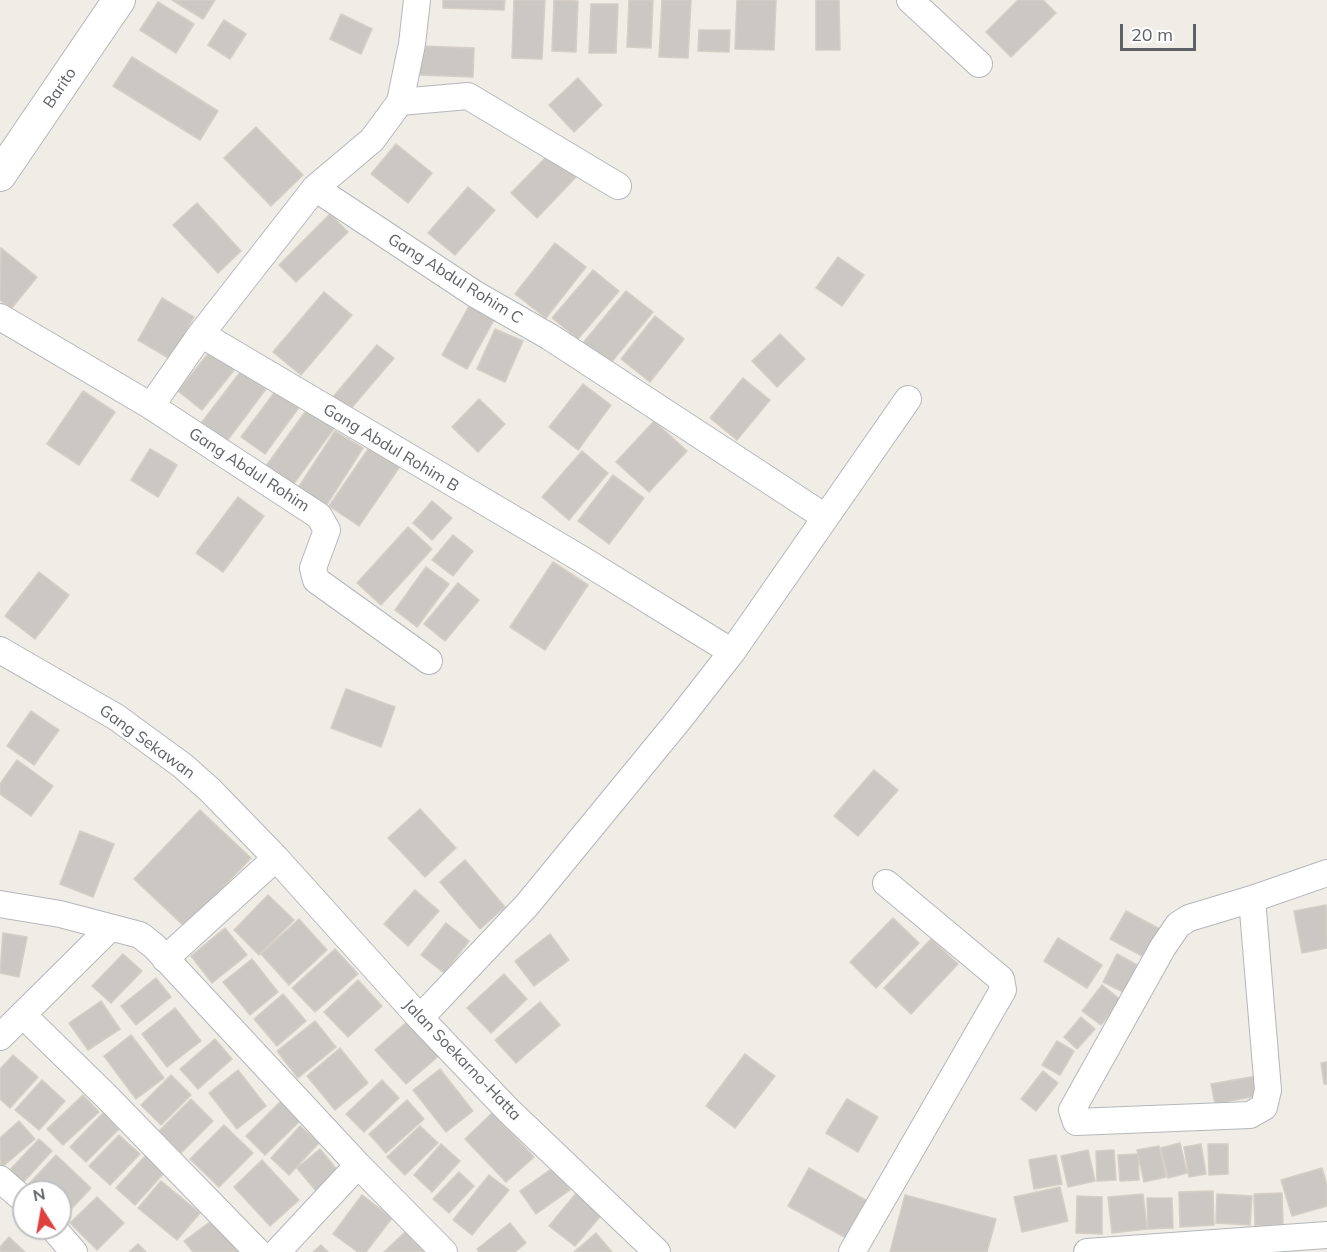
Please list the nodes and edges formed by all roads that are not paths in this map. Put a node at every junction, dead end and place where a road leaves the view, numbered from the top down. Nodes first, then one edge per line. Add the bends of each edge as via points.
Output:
1 (119, 0) edge
2 (417, 0) edge
3 (910, 0) edge
4 (978, 64) dead end
5 (400, 102) junction
6 (0, 176) edge
7 (618, 186) dead end
8 (315, 188) junction
9 (0, 317) edge
10 (201, 334) junction
11 (908, 399) dead end
12 (151, 406) junction
13 (825, 517) junction
14 (0, 650) edge
15 (732, 652) junction
16 (429, 661) dead end
17 (276, 858) junction
18 (1327, 873) edge
19 (886, 883) dead end
20 (1252, 899) junction
21 (0, 904) edge
22 (110, 928) junction
23 (165, 959) junction
24 (23, 1015) junction
25 (420, 1018) junction
26 (0, 1037) edge
27 (358, 1165) junction
28 (0, 1179) edge
29 (12, 1190) edge
30 (1327, 1234) edge
31 (64, 1240) edge
32 (654, 1251) edge
33 (74, 1252) edge
34 (258, 1252) edge
35 (277, 1252) edge
36 (444, 1252) edge
37 (852, 1252) edge
38 (1087, 1252) edge

1 - 6 street, Barito
2 - 5 street
3 - 4 street
5 - 7 street via 468,96
5 - 8 street via 372,140
8 - 10 street
8 - 13 street, Gang Abdul Rohim C
9 - 12 street, Gang Abdul Rohim
10 - 12 street
10 - 15 street, Gang Abdul Rohim B
11 - 13 street
12 - 16 street, Gang Abdul Rohim via 319,516 327,530 313,568 316,580
13 - 15 street
14 - 17 street, Gang Sekawan via 116,717 183,766
15 - 25 street via 527,905
17 - 23 street
17 - 25 street, Jalan Soekarno-Hatta
18 - 20 street
19 - 37 street via 1001,979 1003,990
20 - 20 street via 1268,1090 1264,1107 1250,1115 1076,1122 1072,1110 1178,925
21 - 22 street via 60,914
22 - 23 street via 140,935
22 - 24 street
23 - 27 street
24 - 26 street
24 - 34 street
25 - 32 street, Jalan Soekarno-Hatta via 509,1111
27 - 35 street
27 - 36 street
28 - 29 street
30 - 38 street
31 - 33 street

